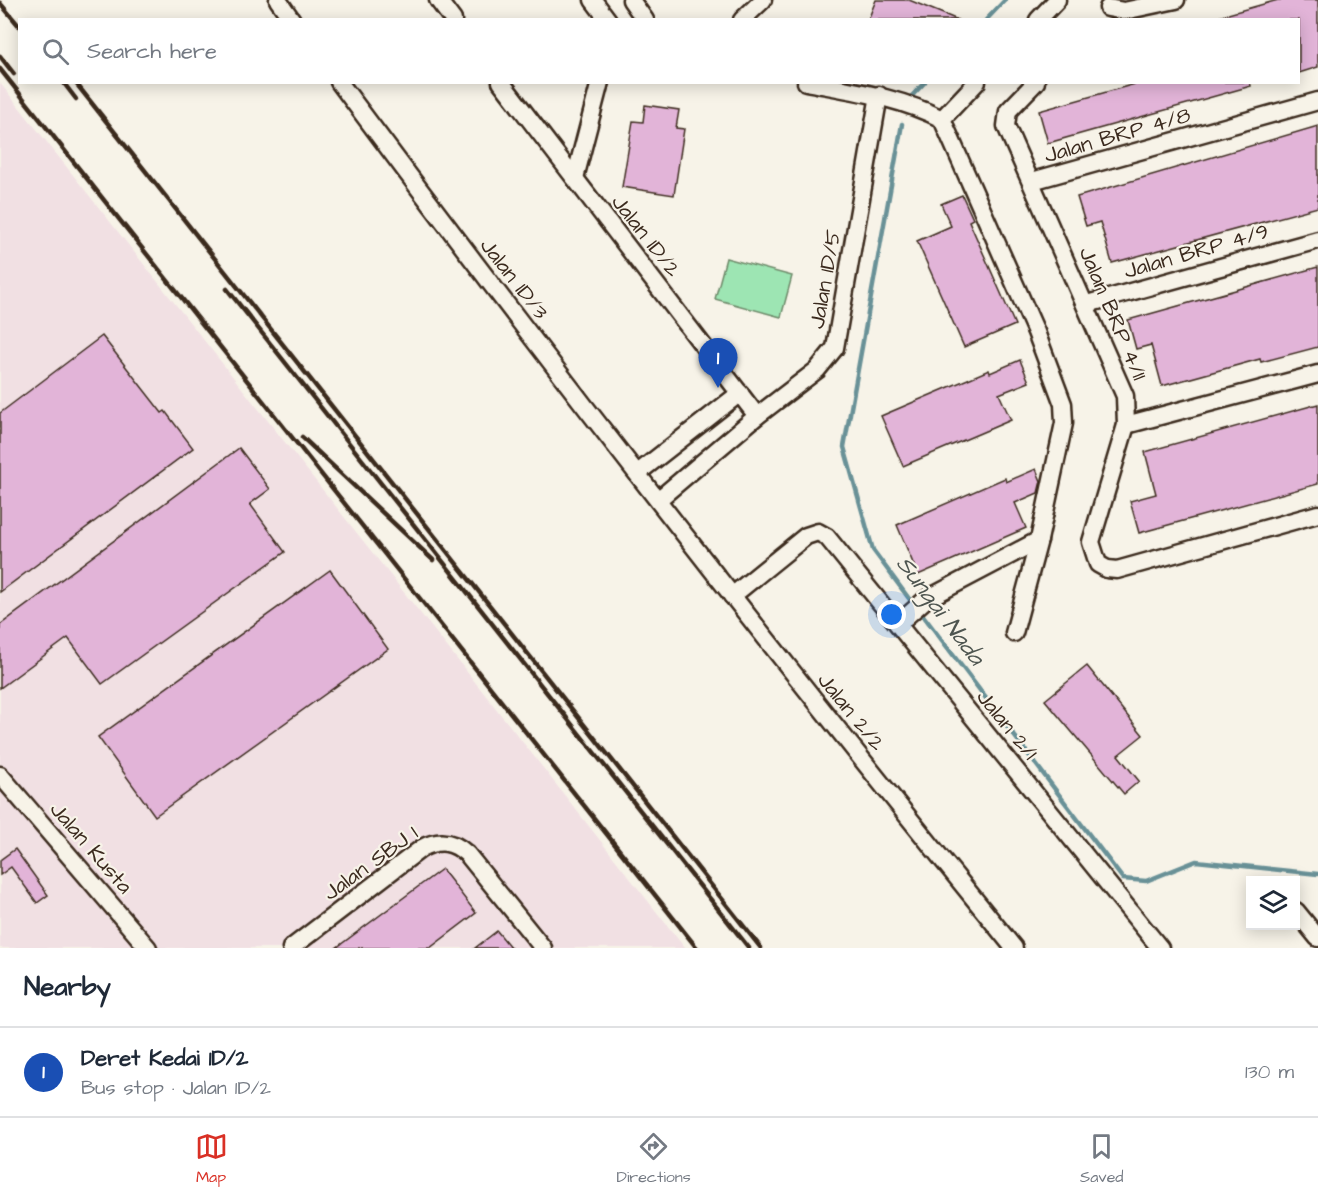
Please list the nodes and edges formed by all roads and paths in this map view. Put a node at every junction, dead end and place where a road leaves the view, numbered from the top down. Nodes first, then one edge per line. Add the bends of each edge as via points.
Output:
1 (278, 0) edge
2 (438, 0) edge
3 (594, 0) edge
4 (631, 0) edge
5 (763, 0) edge
6 (1057, 0) edge
7 (1176, 0) edge
8 (1106, 9) edge
9 (291, 18) edge
10 (452, 18) edge
11 (607, 18) edge
12 (644, 18) edge
13 (744, 18) edge
14 (1040, 18) edge
15 (340, 84) edge
16 (503, 84) edge
17 (599, 84) edge
18 (816, 84) edge
19 (975, 84) edge
20 (1034, 84) edge
21 (879, 96) junction
22 (1318, 101) edge
23 (942, 119) junction
24 (575, 178) junction
25 (1032, 181) junction
26 (1318, 240) edge
27 (1087, 304) junction
28 (1318, 374) edge
29 (740, 393) junction
30 (757, 416) junction
31 (1126, 425) junction
32 (639, 472) junction
33 (659, 499) junction
34 (1318, 514) edge
35 (1039, 540) junction
36 (732, 596) junction
37 (904, 618) junction
38 (1014, 633) dead end
39 (0, 775) edge
40 (1300, 916) edge
41 (1318, 938) edge
42 (148, 948) edge
43 (291, 948) edge
44 (543, 948) edge
45 (1014, 948) edge
46 (1160, 948) edge

1 - 9 street
2 - 10 street
3 - 11 street
4 - 12 street
5 - 13 street
6 - 14 street
7 - 8 street via 1124,11
15 - 32 street, Jalan 1D/3 via 492,286
16 - 24 street, Jalan 1D/2
17 - 24 street
18 - 21 street
19 - 23 street
20 - 25 street, Jalan BRP 4/11 via 1008,111 1006,126
21 - 23 street
21 - 30 street, Jalan 1D/5 via 835,348 817,370
22 - 25 street, Jalan BRP 4/8
23 - 35 street via 1036,332 1063,404 1064,423
24 - 29 street, Jalan 1D/2
25 - 27 street, Jalan BRP 4/11
26 - 27 street, Jalan BRP 4/9
27 - 31 street, Jalan BRP 4/11 via 1125,396
28 - 31 street
29 - 30 street, Jalan 1D/2
29 - 32 street
30 - 33 street, Jalan 1D/5
31 - 34 street, Jalan BRP 4/11 via 1091,542 1098,564 1107,569 1118,570
32 - 33 street, Jalan 1D/3
33 - 36 street, Jalan 2/2
35 - 37 street via 925,600
35 - 38 street
36 - 37 street, Jalan 2/1 via 806,536 818,532 828,537
36 - 45 street, Jalan 2/2
37 - 46 street, Jalan 2/1
39 - 42 street, Jalan Kusta
40 - 41 street
43 - 44 street, Jalan SBJ 1 via 422,848 441,842 460,847 467,854

